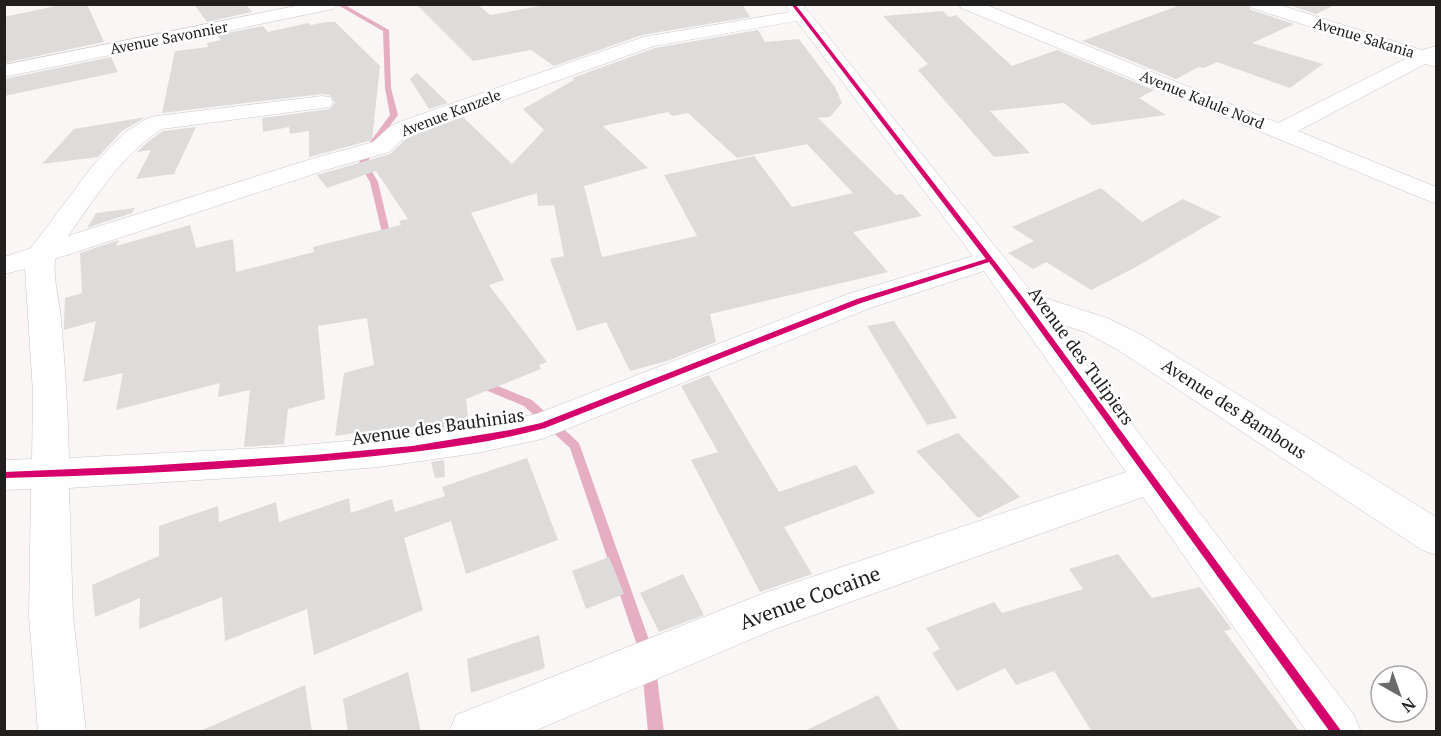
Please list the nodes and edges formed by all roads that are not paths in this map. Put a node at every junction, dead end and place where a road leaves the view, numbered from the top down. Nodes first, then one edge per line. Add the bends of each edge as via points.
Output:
1 (333, 4) edge
2 (967, 4) edge
3 (1258, 4) edge
4 (797, 10) edge
5 (1432, 56) edge
6 (4, 71) edge
7 (322, 102) dead end
8 (1279, 132) junction
9 (1437, 196) edge
10 (41, 254) junction
11 (990, 260) junction
12 (4, 266) edge
13 (1022, 301) junction
14 (52, 474) junction
15 (4, 475) edge
16 (1152, 478) junction
17 (1437, 538) edge
18 (62, 732) edge
19 (473, 732) edge
20 (1337, 732) edge

1 - 6 street, Avenue Savonnier
2 - 8 street, Avenue Kalule Nord
3 - 5 street, Avenue Sakania
4 - 10 street, Avenue Kanzele via 634,46 407,127 375,149
4 - 11 street, Avenue des Tulipiers
5 - 8 street
7 - 10 street via 156,123 132,138 103,170
8 - 9 street, Avenue Kalule Nord
10 - 12 street, Avenue Kanzele
10 - 14 street
11 - 13 street, Avenue des Tulipiers
11 - 14 street, Avenue des Bauhinias via 859,301 542,426 502,436 364,454
13 - 16 street, Avenue des Tulipiers
13 - 17 street, Avenue des Bambous via 1085,321 1129,342
14 - 15 street, Avenue des Bauhinias
14 - 18 street via 51,615
16 - 19 street, Avenue Cocaine via 764,614
16 - 20 street, Avenue des Tulipiers

